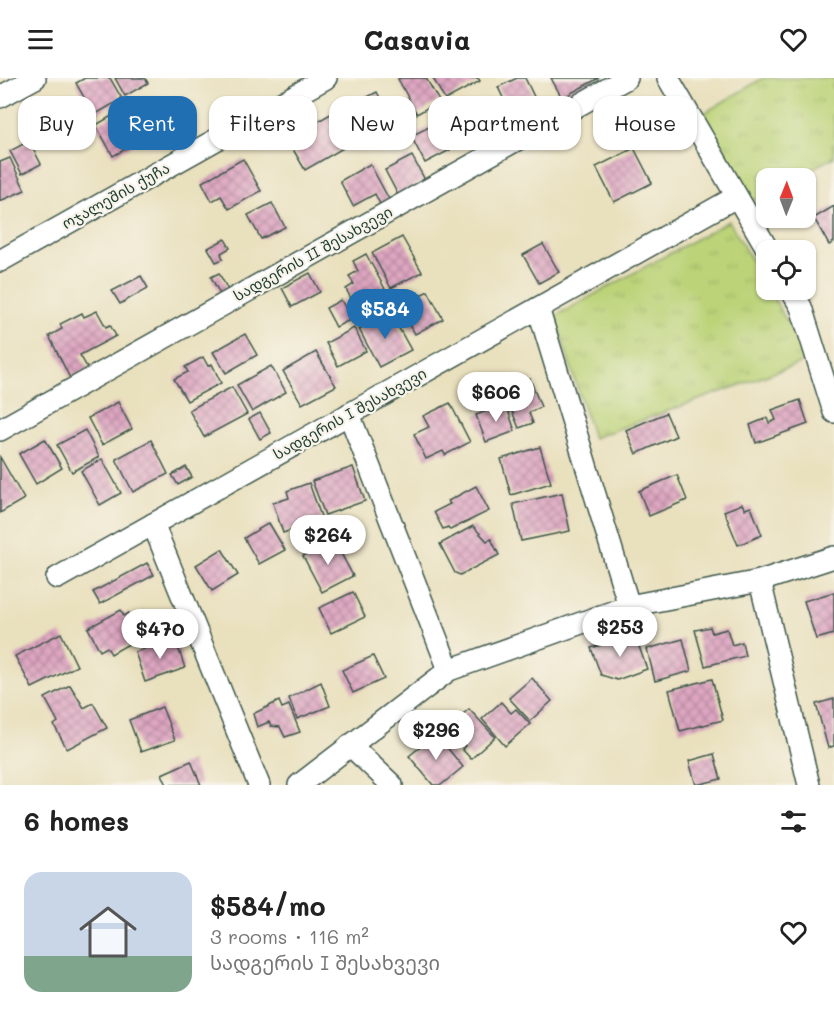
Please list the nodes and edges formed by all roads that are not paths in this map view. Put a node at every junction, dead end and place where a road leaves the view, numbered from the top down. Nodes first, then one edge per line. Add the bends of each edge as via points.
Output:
1 (35, 78) edge
2 (326, 78) edge
3 (627, 78) edge
4 (668, 78) edge
5 (0, 97) edge
6 (736, 197) junction
7 (762, 240) edge
8 (0, 261) edge
9 (797, 300) edge
10 (538, 308) junction
11 (834, 412) edge
12 (350, 414) junction
13 (0, 430) edge
14 (153, 524) junction
15 (834, 557) edge
16 (57, 578) dead end
17 (760, 581) junction
18 (629, 606) junction
19 (449, 670) junction
20 (350, 745) junction
21 (259, 785) edge
22 (299, 785) edge
23 (392, 785) edge
24 (809, 785) edge

1 - 5 street
2 - 8 street, ოჯალეშის ქუჩა
3 - 13 street, სადგერის II შესახვევი
4 - 6 street
6 - 7 street
6 - 10 street, სადგერის I შესახვევი
9 - 11 street
10 - 12 street, სადგერის I შესახვევი
10 - 18 street
12 - 14 street, სადგერის I შესახვევი
12 - 19 street
14 - 16 street, სადგერის I შესახვევი
14 - 21 street
15 - 17 street
17 - 18 street
17 - 24 street
18 - 19 street
19 - 20 street
20 - 22 street
20 - 23 street

